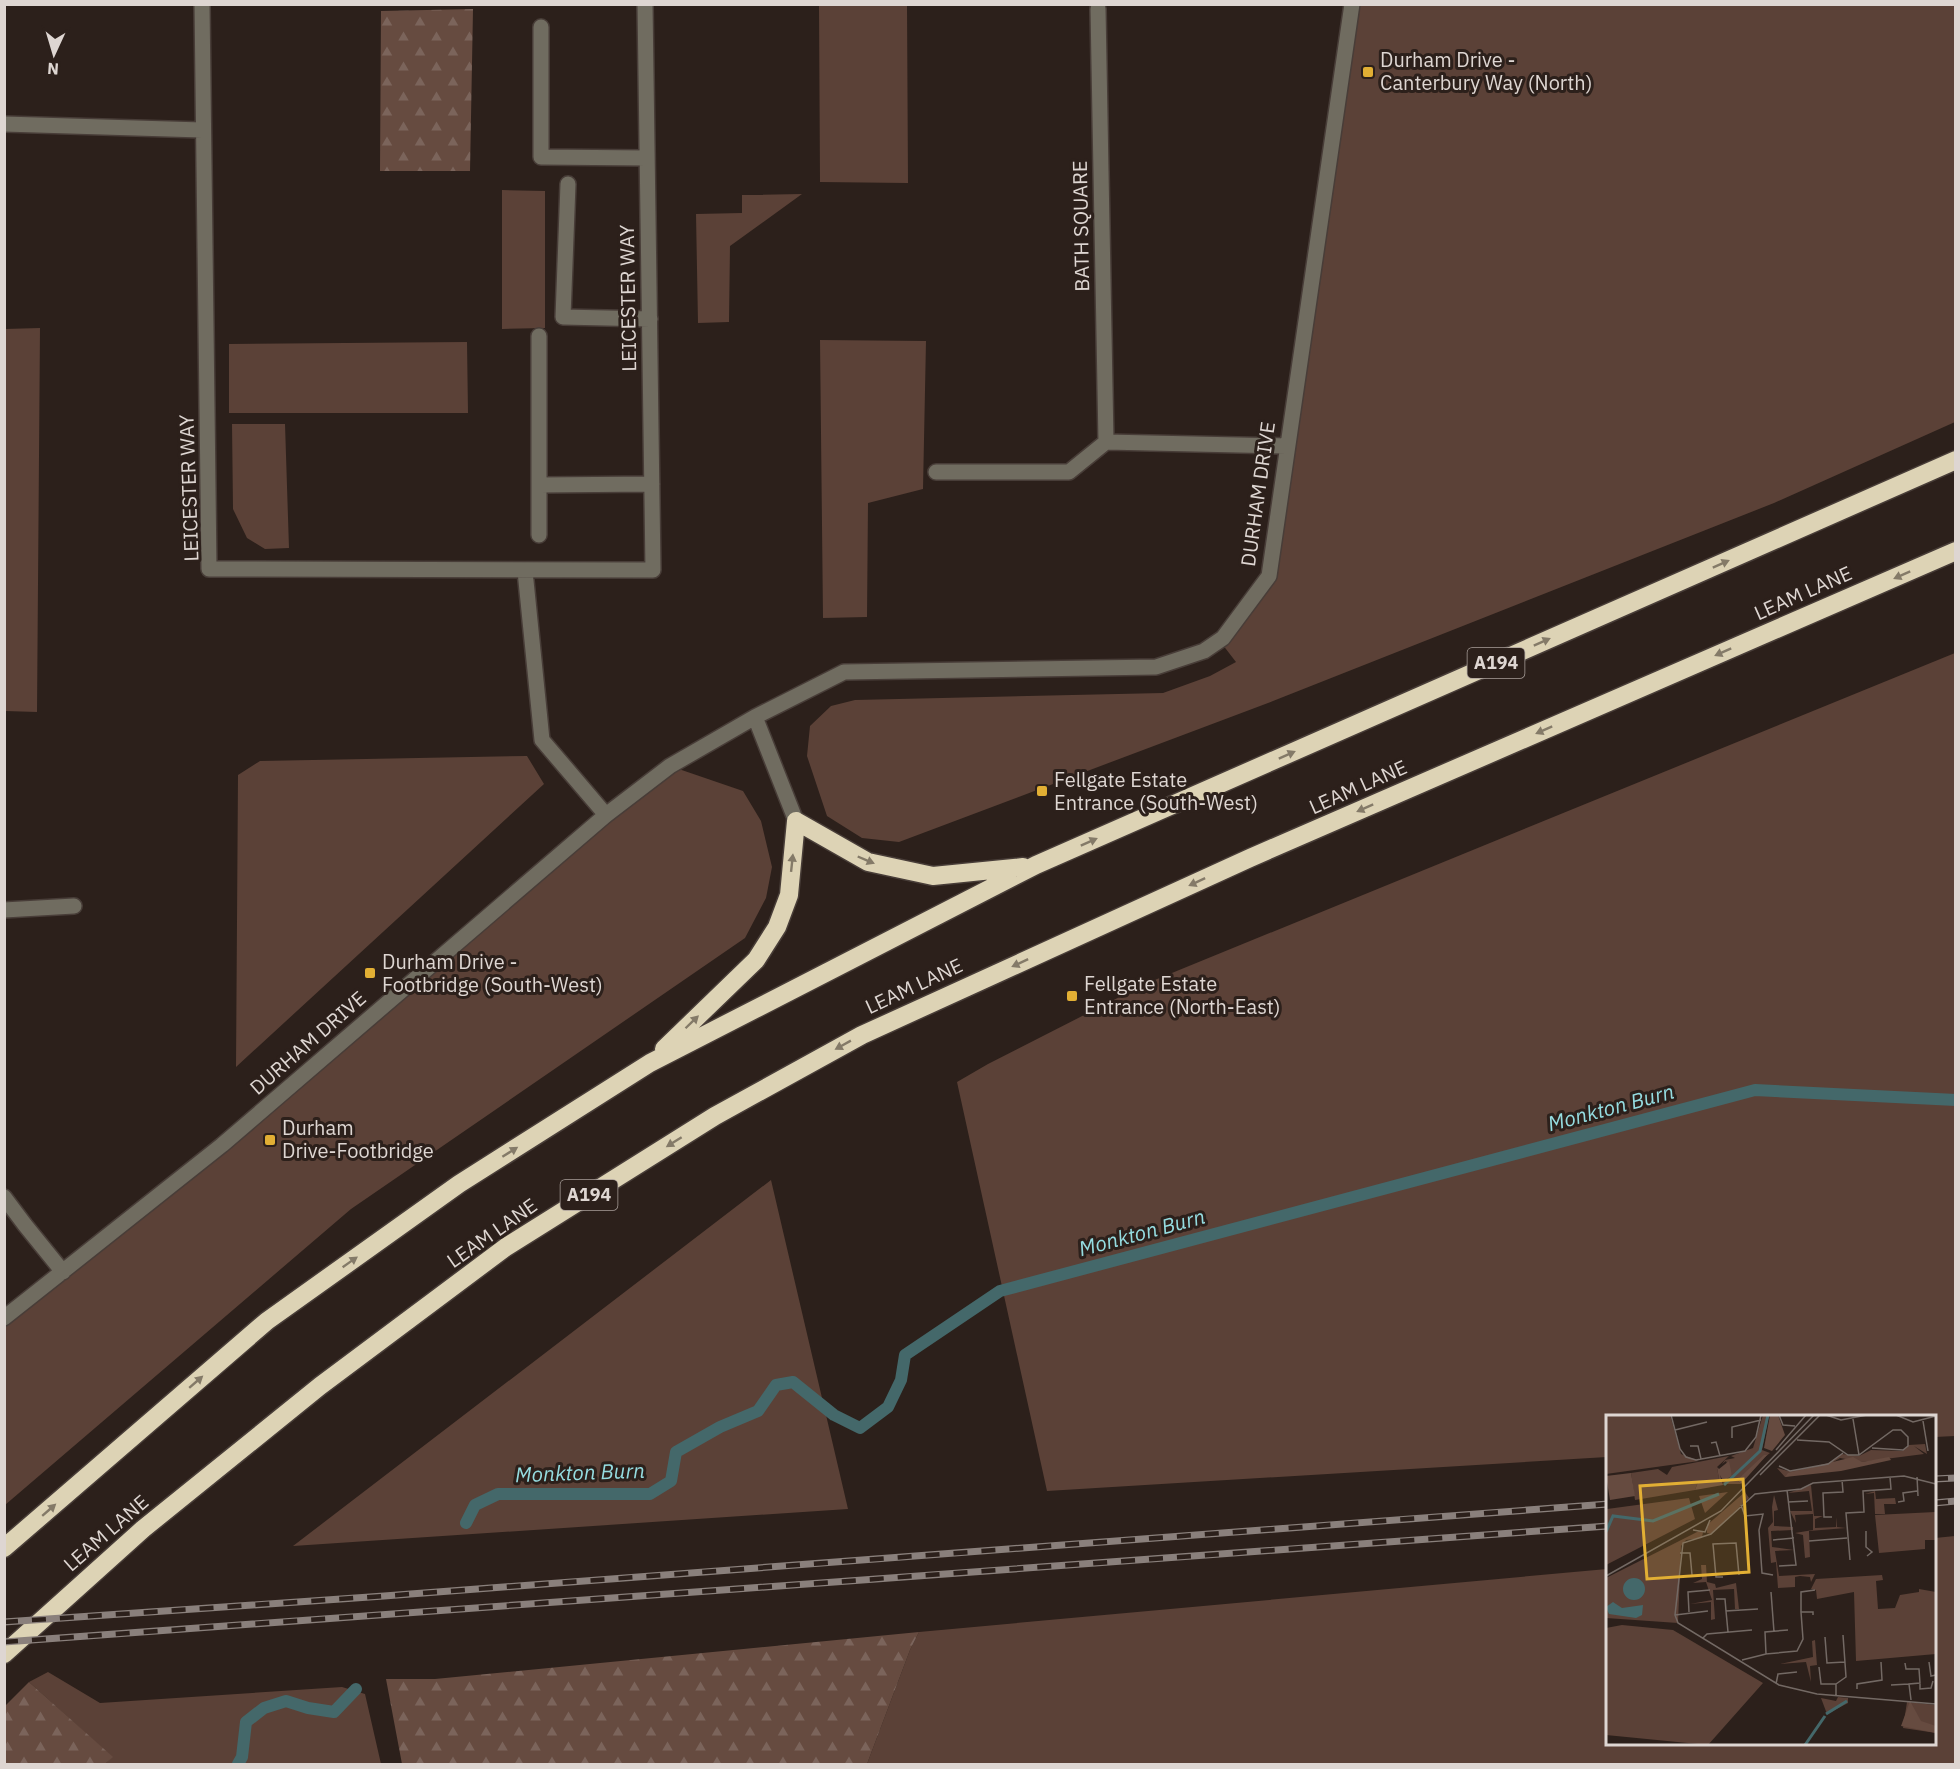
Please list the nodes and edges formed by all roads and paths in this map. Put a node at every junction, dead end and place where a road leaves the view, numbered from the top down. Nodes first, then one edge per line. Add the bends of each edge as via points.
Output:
1 (202, 4) edge
2 (645, 4) edge
3 (1352, 4) edge
4 (1098, 9) dead end
5 (541, 27) dead end
6 (4, 123) edge
7 (202, 130) junction
8 (647, 158) junction
9 (568, 184) dead end
10 (650, 319) junction
11 (539, 336) dead end
12 (1106, 442) junction
13 (1287, 446) junction
14 (1956, 460) edge
15 (936, 472) dead end
16 (652, 484) junction
17 (539, 485) junction
18 (539, 535) dead end
19 (1956, 551) edge
20 (525, 571) junction
21 (755, 717) junction
22 (606, 815) junction
23 (796, 821) junction
24 (1036, 865) junction
25 (74, 906) dead end
26 (4, 910) edge
27 (650, 1063) junction
28 (4, 1197) edge
29 (63, 1272) junction
30 (4, 1318) edge
31 (4, 1548) edge
32 (4, 1653) edge

1 - 7 street, LEICESTER WAY
2 - 8 street, LEICESTER WAY
3 - 13 street, DURHAM DRIVE
4 - 12 street, BATH SQUARE
5 - 8 street via 541,157
6 - 7 street
7 - 20 street, LEICESTER WAY via 209,569
8 - 10 street, LEICESTER WAY
9 - 10 street via 563,317
10 - 16 street, LEICESTER WAY
11 - 17 street
12 - 13 street
12 - 15 street via 1069,472
13 - 21 street, DURHAM DRIVE via 1269,576 1223,638 1203,651 1156,667 844,672
24 -> 14 highway, A194
16 - 17 street
16 - 20 street, LEICESTER WAY via 654,570
17 - 18 street
19 -> 32 highway, LEAM LANE / A194 via 1218,873 862,1035 715,1116 506,1248 320,1386 143,1529
20 - 22 street via 542,740
21 - 22 street, DURHAM DRIVE via 670,766
21 - 23 street
22 - 29 street, DURHAM DRIVE via 222,1145
23 -> 24 highway, A194 via 868,862 933,876
27 -> 23 highway, A194 via 756,960 777,927 789,895
24 - 27 highway, A194
25 - 26 street
31 -> 27 highway, A194 via 267,1321 459,1184
28 - 29 street
29 - 30 street, DURHAM DRIVE

